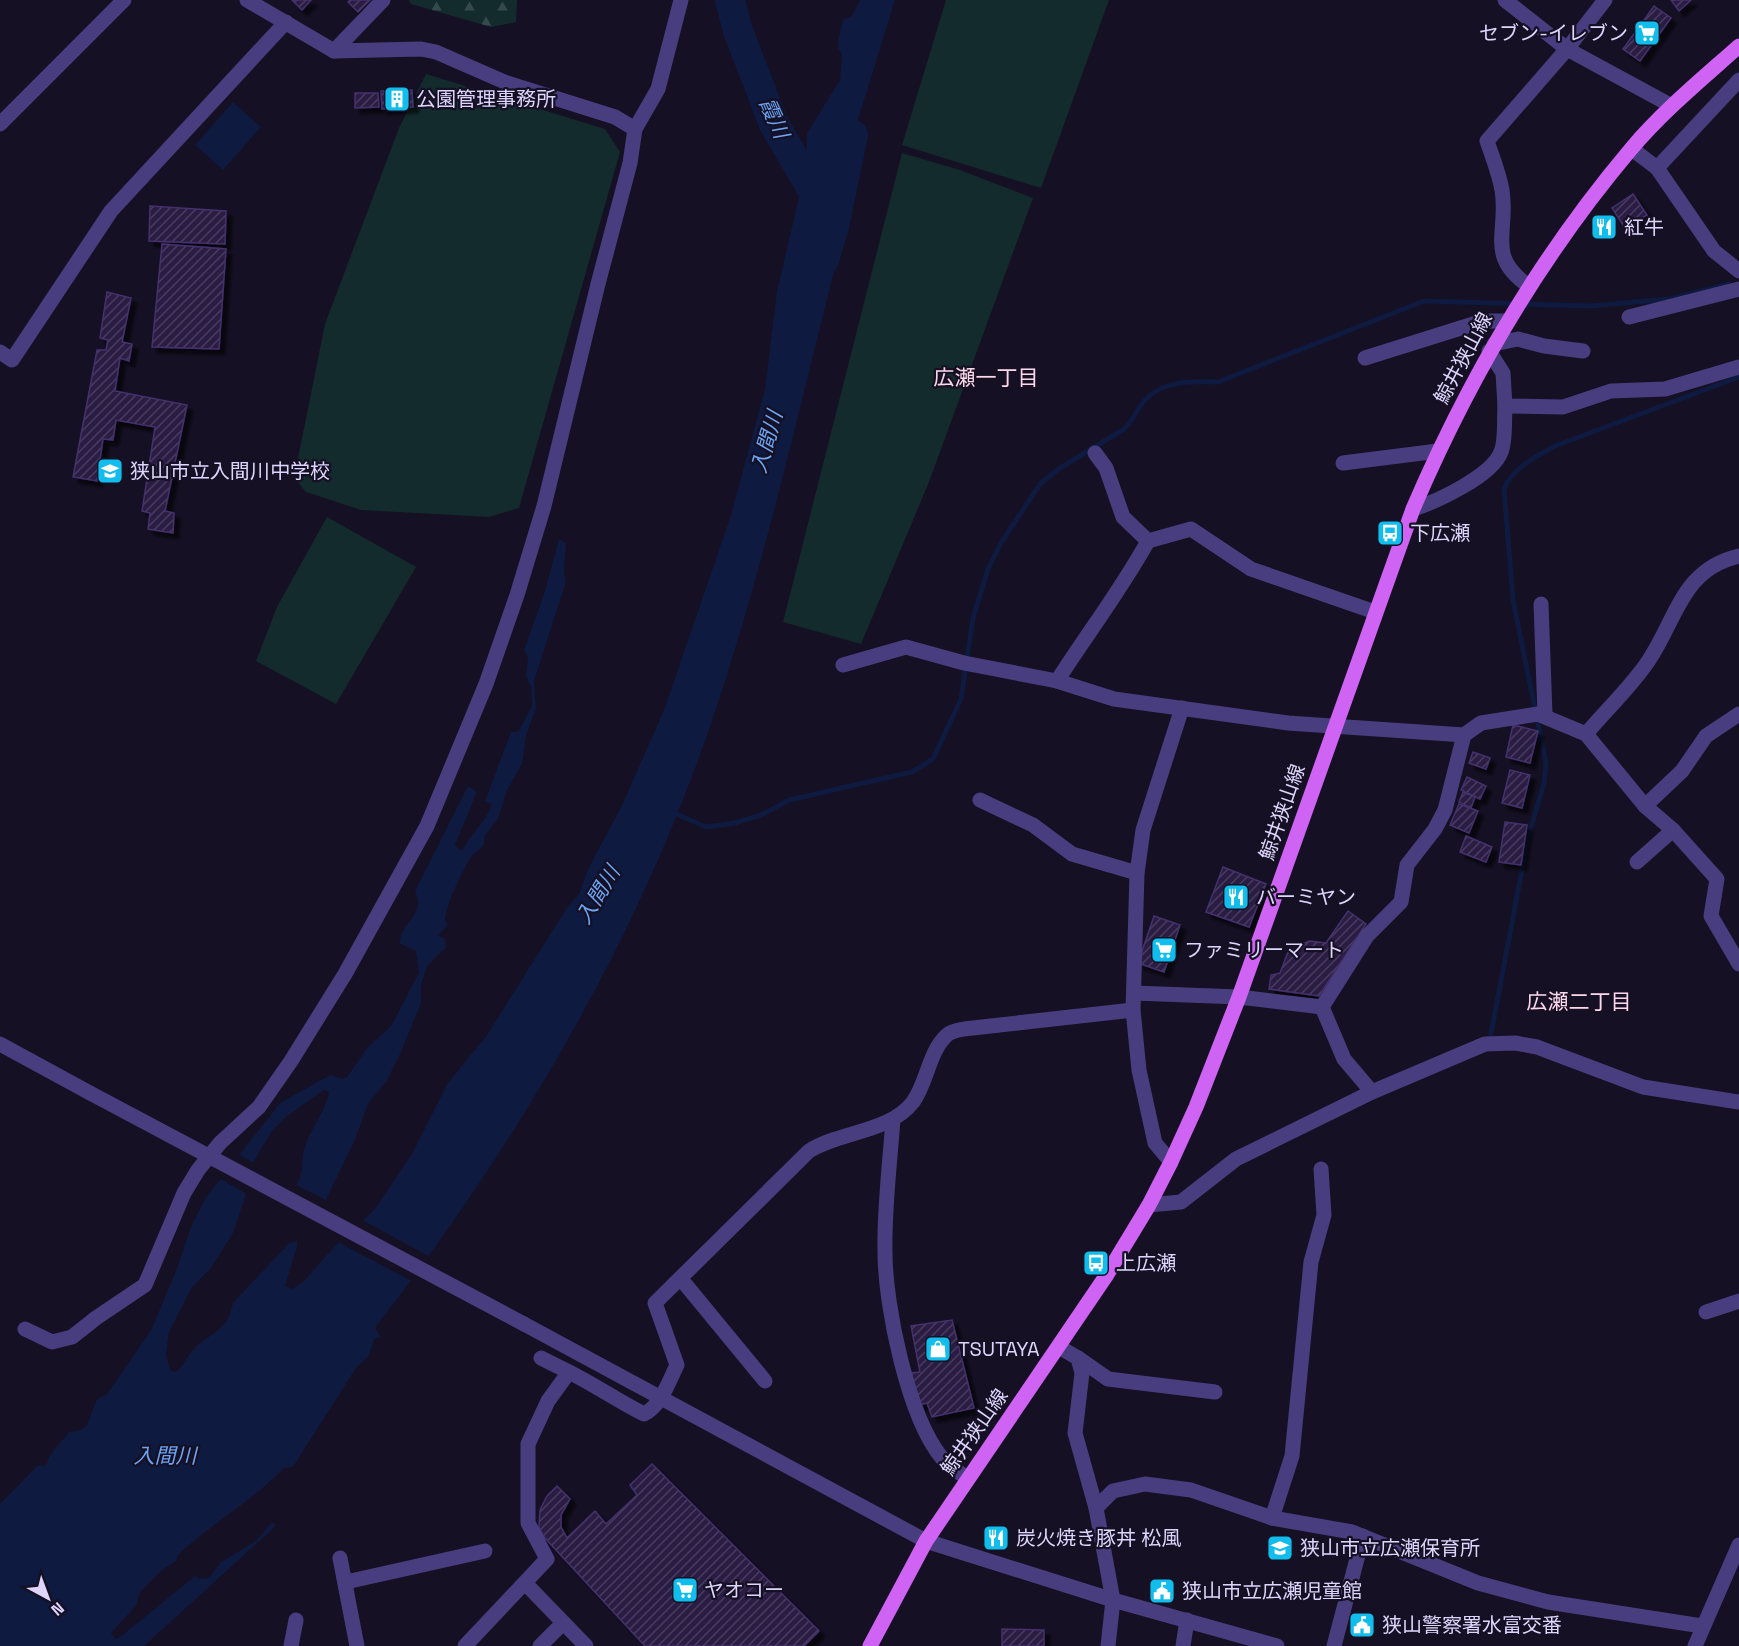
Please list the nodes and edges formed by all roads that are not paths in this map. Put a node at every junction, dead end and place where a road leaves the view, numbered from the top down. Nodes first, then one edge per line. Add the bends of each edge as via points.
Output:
1 (124, 0) edge
2 (246, 0) edge
3 (383, 0) edge
4 (681, 0) edge
5 (1504, 0) edge
6 (1605, 0) edge
7 (286, 22) junction
8 (1739, 46) edge
9 (1567, 49) junction
10 (334, 51) junction
11 (1739, 80) edge
12 (1672, 106) junction
13 (0, 124) edge
14 (635, 129) junction
15 (1632, 149) junction
16 (1657, 168) junction
17 (1739, 271) edge
18 (1739, 289) edge
19 (1526, 290) junction
20 (1629, 317) dead end
21 (1509, 318) junction
22 (1491, 348) junction
23 (1583, 351) dead end
24 (0, 352) edge
25 (1365, 358) dead end
26 (1738, 369) edge
27 (1505, 406) junction
28 (1438, 451) junction
29 (1095, 453) dead end
30 (1343, 463) dead end
31 (1413, 509) junction
32 (1148, 541) junction
33 (1739, 555) edge
34 (1541, 604) dead end
35 (1374, 612) junction
36 (843, 665) dead end
37 (1057, 681) junction
38 (1182, 708) junction
39 (1541, 714) junction
40 (1739, 714) edge
41 (1335, 724) junction
42 (1586, 734) junction
43 (1464, 735) junction
44 (980, 800) dead end
45 (1645, 806) junction
46 (1672, 830) junction
47 (1637, 862) dead end
48 (1137, 873) junction
49 (1739, 964) edge
50 (1134, 993) junction
51 (1239, 997) junction
52 (1322, 1006) junction
53 (1133, 1010) junction
54 (0, 1044) edge
55 (1372, 1092) junction
56 (1739, 1102) edge
57 (893, 1119) junction
58 (1171, 1162) junction
59 (1321, 1169) dead end
60 (1149, 1205) junction
61 (681, 1279) junction
62 (1739, 1301) edge
63 (1706, 1312) dead end
64 (25, 1329) dead end
65 (1059, 1347) junction
66 (541, 1358) dead end
67 (1078, 1358) junction
68 (569, 1372) junction
69 (765, 1381) dead end
70 (1215, 1392) dead end
71 (661, 1397) junction
72 (968, 1478) junction
73 (1096, 1508) junction
74 (1272, 1518) junction
75 (1363, 1536) junction
76 (926, 1541) junction
77 (1739, 1545) edge
78 (485, 1551) dead end
79 (340, 1558) dead end
80 (346, 1582) junction
81 (525, 1582) junction
82 (1113, 1600) junction
83 (296, 1620) dead end
84 (1187, 1620) junction
85 (563, 1623) junction
86 (1702, 1626) junction
87 (1248, 1642) edge
88 (291, 1646) edge
89 (357, 1646) edge
90 (465, 1646) edge
91 (540, 1646) edge
92 (586, 1646) edge
93 (870, 1646) edge
94 (1108, 1646) edge
95 (1183, 1646) edge
96 (1277, 1646) edge
97 (1334, 1646) edge
98 (1695, 1646) edge

1 - 13 street
2 - 7 street
3 - 10 street
4 - 14 street via 658,89
5 - 9 street
6 - 9 street
7 - 10 street
7 - 24 street via 111,211 12,360
8 - 12 main road, 鯨井狭山線
9 - 12 street
9 - 19 street via 1487,141 1502,190 1504,260
10 - 14 street via 421,49 450,56 507,83 615,117
11 - 16 street
12 - 15 main road, 鯨井狭山線
14 - 64 street via 630,163 541,517 486,684 427,826 291,1062 259,1107 198,1170 184,1193 145,1285 72,1337 52,1342
15 - 16 street
15 - 19 main road, 鯨井狭山線 via 1559,241
16 - 17 street via 1714,251
18 - 20 street
19 - 21 main road, 鯨井狭山線
21 - 22 main road, 鯨井狭山線
21 - 25 street via 1483,321
22 - 23 street via 1518,339
22 - 27 street via 1503,373
22 - 28 main road, 鯨井狭山線
26 - 27 street via 1665,389 1611,391 1563,407
27 - 31 street via 1502,452 1491,466 1438,502
28 - 30 street
28 - 31 main road, 鯨井狭山線
29 - 32 street via 1106,468 1123,517
31 - 35 main road, 鯨井狭山線
32 - 35 street via 1191,529 1251,569
32 - 37 street
33 - 42 street via 1723,559 1691,583 1649,661
34 - 39 street
35 - 41 main road, 鯨井狭山線
36 - 37 street via 906,647 967,664
37 - 38 street via 1114,699
38 - 41 street via 1288,723
38 - 48 street via 1143,830
39 - 42 street
39 - 43 street via 1482,723
40 - 45 street via 1706,736 1682,771
41 - 43 street
41 - 51 main road, 鯨井狭山線
42 - 45 street
43 - 52 street via 1445,810 1407,865 1401,902 1367,936
44 - 48 street via 1034,825 1072,854
45 - 46 street
46 - 47 street
46 - 49 street via 1717,879 1711,916
48 - 50 street
50 - 51 street
50 - 53 street
51 - 52 street
51 - 58 main road, 鯨井狭山線
52 - 55 street via 1344,1059
53 - 57 street via 948,1034 912,1102
53 - 58 street via 1139,1070 1155,1143
54 - 71 street, bridge
55 - 56 street via 1485,1044 1515,1043 1537,1047 1643,1087
55 - 60 street via 1236,1159 1181,1202
57 - 61 street via 809,1151
57 - 72 street via 884,1253 900,1359 926,1431 943,1459
58 - 60 main road, 鯨井狭山線
59 - 74 street via 1324,1215 1311,1262 1292,1456
60 - 65 main road, 鯨井狭山線
61 - 69 street
61 - 71 street via 655,1303 677,1365
62 - 63 street
65 - 67 street
65 - 72 main road, 鯨井狭山線
66 - 68 street
67 - 70 street via 1108,1379
67 - 73 street via 1082,1373 1075,1433
68 - 71 street via 644,1414
68 - 81 street via 548,1401 528,1444 528,1523 547,1559
71 - 76 street
72 - 76 main road, 鯨井狭山線
73 - 74 street via 1113,1491 1145,1484 1191,1490
73 - 82 street
74 - 75 street
75 - 86 street via 1478,1582 1548,1602
75 - 97 street
76 - 82 street
76 - 93 main road, 鯨井狭山線
77 - 86 street
78 - 80 street
79 - 80 street
80 - 89 street
81 - 85 street
81 - 90 street
82 - 84 street
82 - 94 street
83 - 88 street
84 - 87 street
84 - 95 street
85 - 91 street
85 - 92 street
86 - 98 street
87 - 96 street

